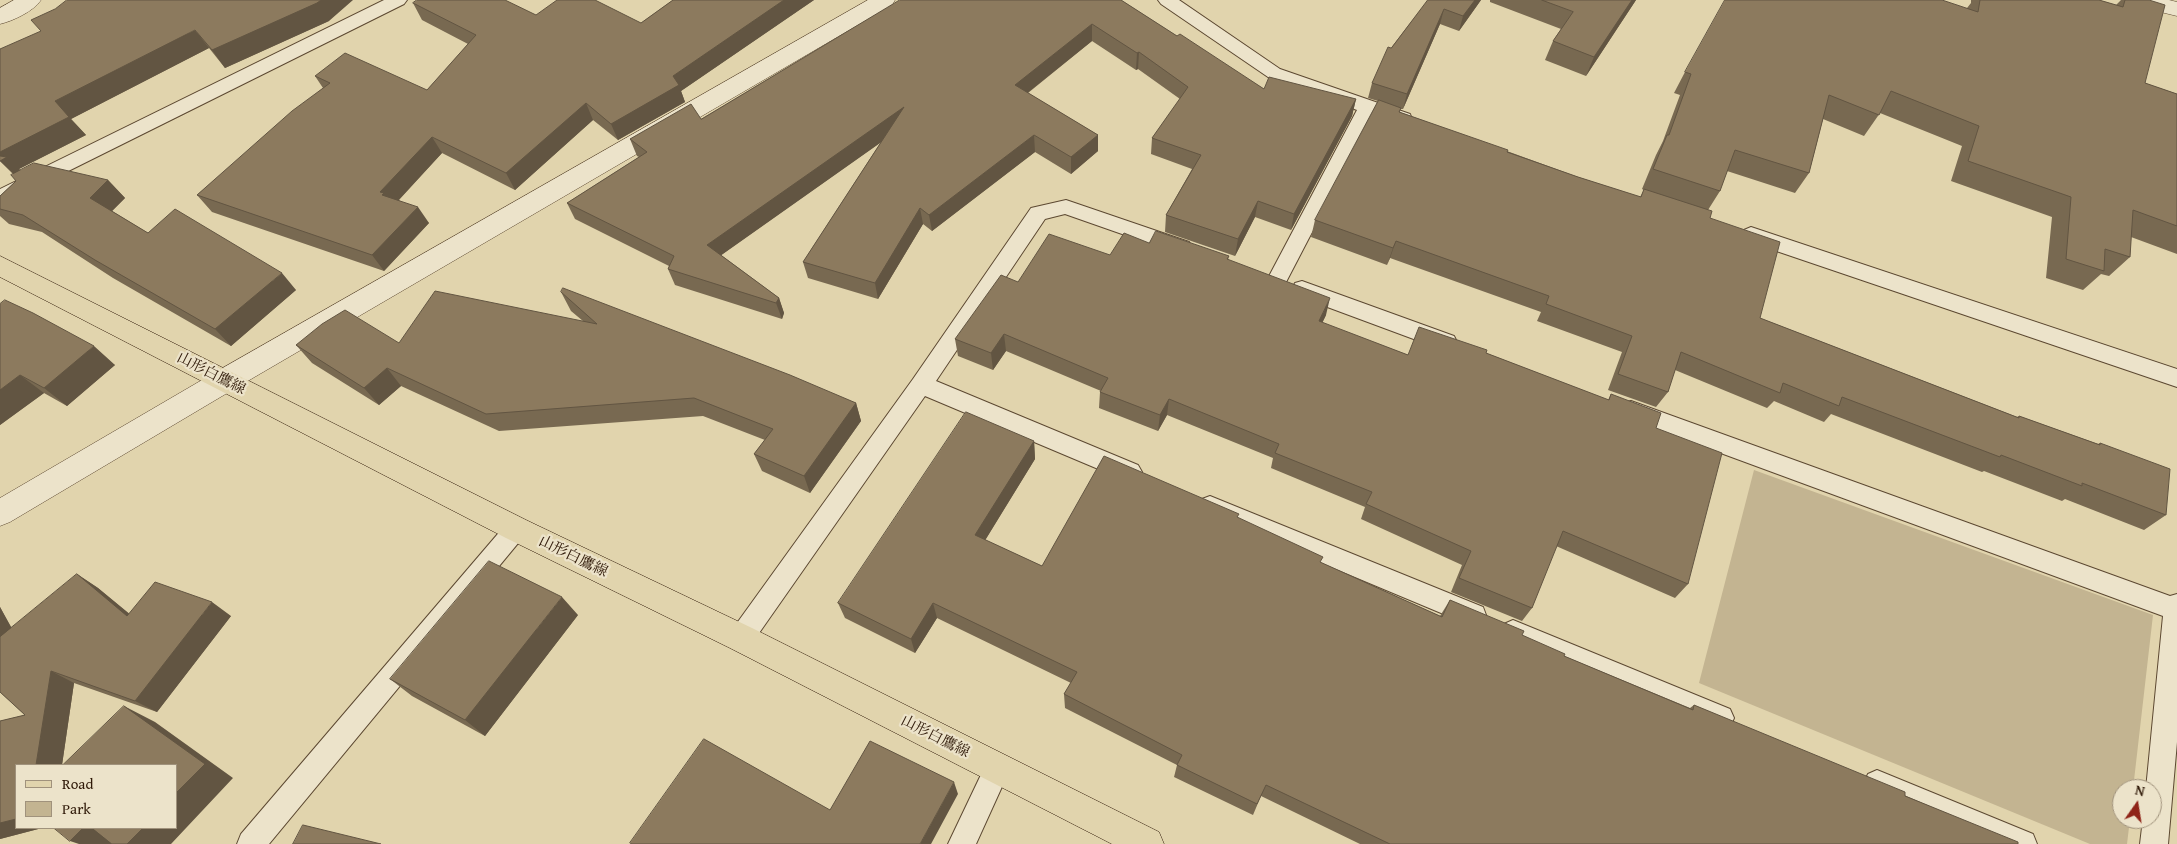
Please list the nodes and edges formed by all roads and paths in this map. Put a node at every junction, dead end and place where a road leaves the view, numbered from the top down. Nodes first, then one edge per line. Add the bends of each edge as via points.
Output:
1 (30, 0) edge
2 (398, 0) edge
3 (884, 0) edge
4 (1167, 0) edge
5 (2140, 0) edge
6 (2177, 9) edge
7 (0, 17) edge
8 (1368, 107) junction
9 (1424, 126) edge
10 (0, 198) edge
11 (1735, 230) edge
12 (1204, 255) edge
13 (0, 266) edge
14 (1465, 349) edge
15 (2177, 378) edge
16 (224, 381) junction
17 (921, 385) junction
18 (1614, 404) edge
19 (1150, 481) edge
20 (1187, 496) edge
21 (0, 513) edge
22 (516, 529) junction
23 (2177, 605) edge
24 (2177, 610) edge
25 (740, 638) junction
26 (1738, 726) edge
27 (997, 768) junction
28 (1858, 775) edge
29 (251, 844) edge
30 (962, 844) edge
31 (1147, 844) edge
32 (2023, 844) edge
33 (2154, 844) edge

1 - 7 street
2 - 10 lane
3 - 16 street
4 - 8 lane via 1274,73
5 - 6 street
8 - 9 lane
8 - 14 lane via 1268,277
11 - 15 lane
12 - 17 lane via 1066,207 1038,213
13 - 16 main road, 山形白鷹線
16 - 21 street
16 - 22 main road, 山形白鷹線
17 - 19 lane
17 - 25 lane
18 - 24 lane
20 - 26 lane
22 - 25 main road, 山形白鷹線
22 - 29 lane
23 - 24 lane
24 - 33 lane
25 - 27 main road, 山形白鷹線
27 - 30 lane
27 - 31 main road, 山形白鷹線
28 - 32 lane

